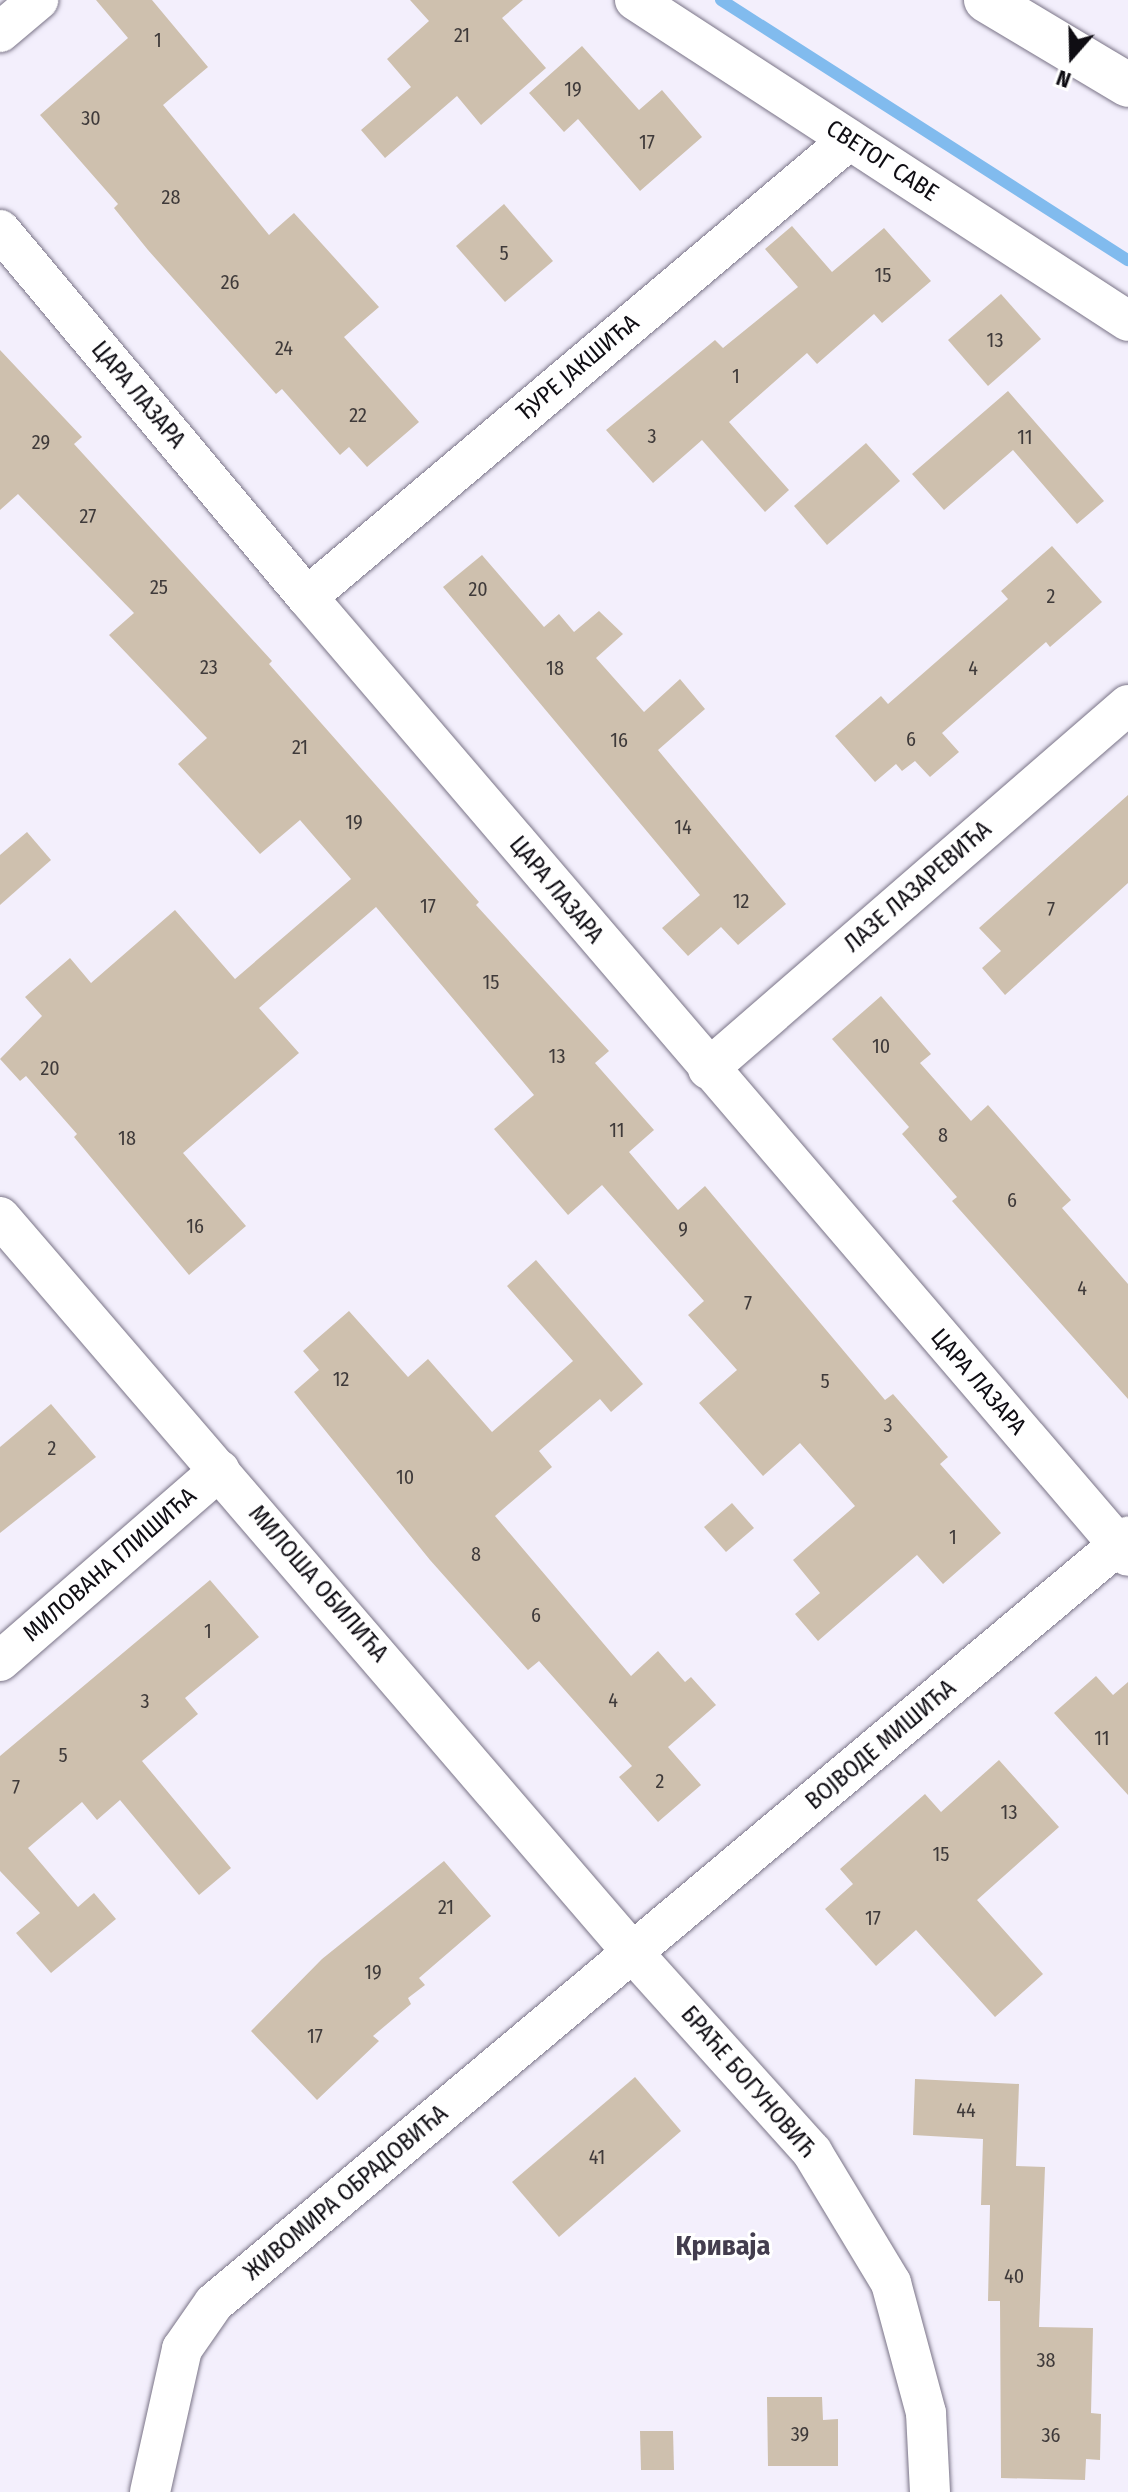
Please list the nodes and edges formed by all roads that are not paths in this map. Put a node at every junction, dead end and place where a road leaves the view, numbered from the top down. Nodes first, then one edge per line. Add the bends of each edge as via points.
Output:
1 (38, 0) edge
2 (635, 0) edge
3 (986, 0) edge
4 (0, 32) edge
5 (1128, 85) edge
6 (849, 140) junction
7 (0, 230) edge
8 (1128, 321) edge
9 (307, 597) junction
10 (1128, 705) edge
11 (708, 1069) junction
12 (0, 1217) edge
13 (220, 1470) junction
14 (1125, 1546) edge
15 (0, 1661) edge
16 (633, 1953) junction
17 (150, 2492) edge
18 (930, 2492) edge

1 - 4 street
2 - 6 street, СВЕТОГ САВЕ
3 - 5 main road
6 - 8 street, СВЕТОГ САВЕ
6 - 9 street, ЂУРЕ ЈАКШИЋА
7 - 9 street, ЦАРА ЛАЗАРА
9 - 11 street, ЦАРА ЛАЗАРА
10 - 11 street, ЛАЗЕ ЛАЗАРЕВИЋА
11 - 14 street, ЦАРА ЛАЗАРА
12 - 13 street, МИЛОША ОБИЛИЋА
13 - 15 street, МИЛОВАНА ГЛИШИЋА
13 - 16 street, МИЛОША ОБИЛИЋА
14 - 16 street, ВОЈВОДЕ МИШИЋА
16 - 17 street, ЖИВОМИРА ОБРАДОВИЋА via 214,2303 182,2349
16 - 18 street, БРАЋЕ БОГУНОВИЋ via 812,2152 891,2283 926,2413

